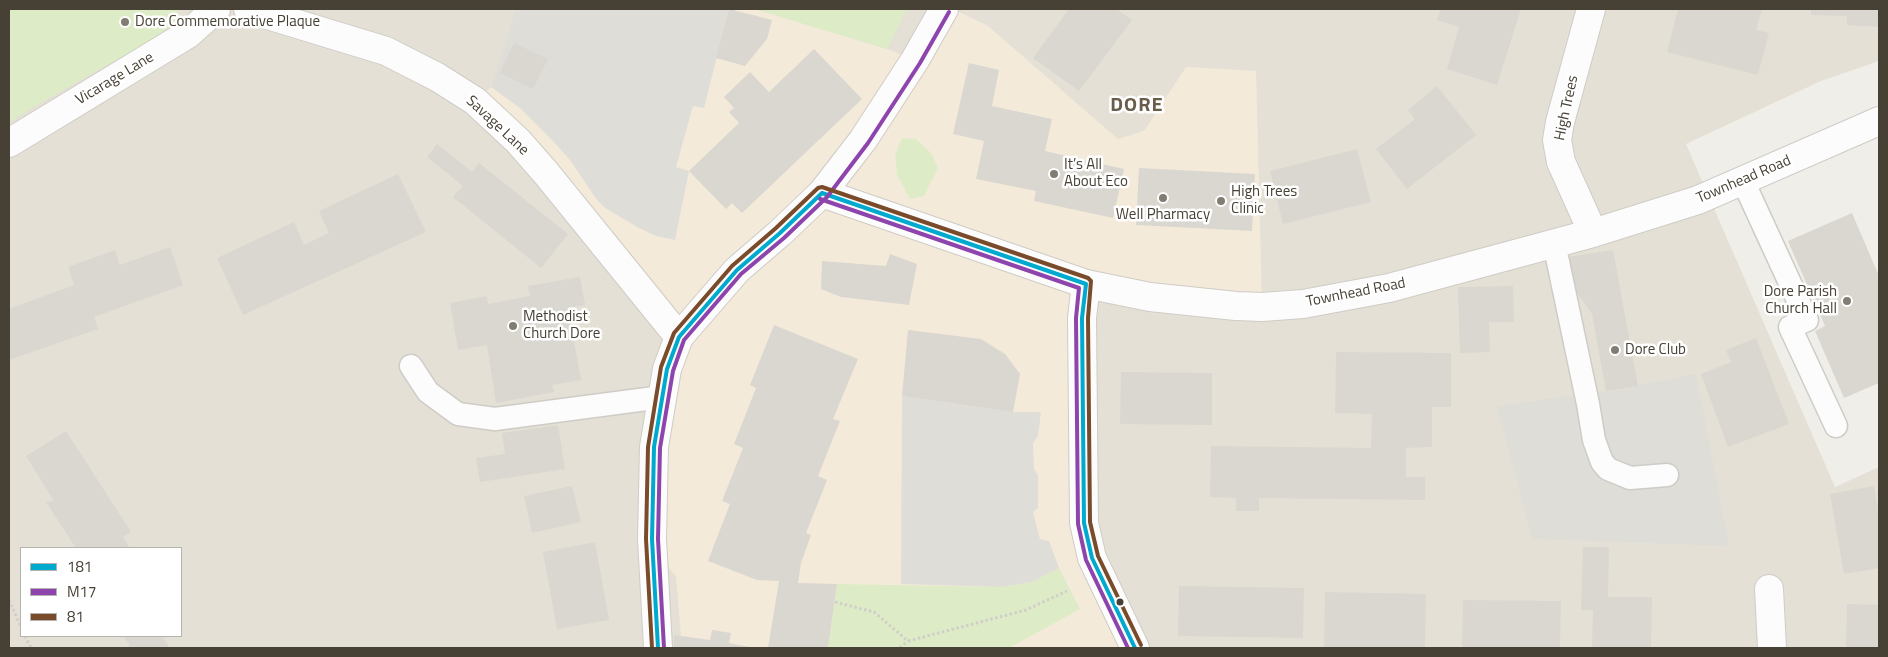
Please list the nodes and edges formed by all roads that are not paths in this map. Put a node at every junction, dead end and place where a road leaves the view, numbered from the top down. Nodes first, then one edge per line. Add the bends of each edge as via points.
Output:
1 (216, 9) edge
2 (248, 9) edge
3 (944, 9) edge
4 (1591, 9) edge
5 (1879, 121) edge
6 (9, 143) edge
7 (1744, 181) junction
8 (822, 193) junction
9 (1593, 232) junction
10 (1554, 243) junction
11 (1086, 284) junction
12 (679, 337) junction
13 (411, 366) dead end
14 (662, 397) junction
15 (1836, 426) dead end
16 (1667, 475) dead end
17 (1769, 589) dead end
18 (658, 648) edge
19 (1135, 648) edge
20 (1772, 648) edge

1 - 6 street, Vicarage Lane via 188,34
2 - 12 street, Savage Lane via 386,51 437,77 474,101 518,141 546,173
3 - 8 street via 863,140
4 - 9 street, High Trees via 1557,140 1561,162
5 - 7 street, Townhead Road
7 - 9 street, Townhead Road via 1698,200
7 - 15 lane via 1807,320 1790,327
8 - 11 street, Townhead Road
8 - 12 street via 737,270
9 - 10 street, Townhead Road
10 - 11 street, Townhead Road via 1389,288 1303,304 1236,306 1150,297
10 - 16 lane via 1594,440 1602,462 1608,469 1630,478
11 - 19 street via 1082,318 1084,524 1092,558
12 - 14 street via 667,369
13 - 14 lane via 428,392 458,414 495,419
14 - 18 street via 654,447 652,539
17 - 20 street

